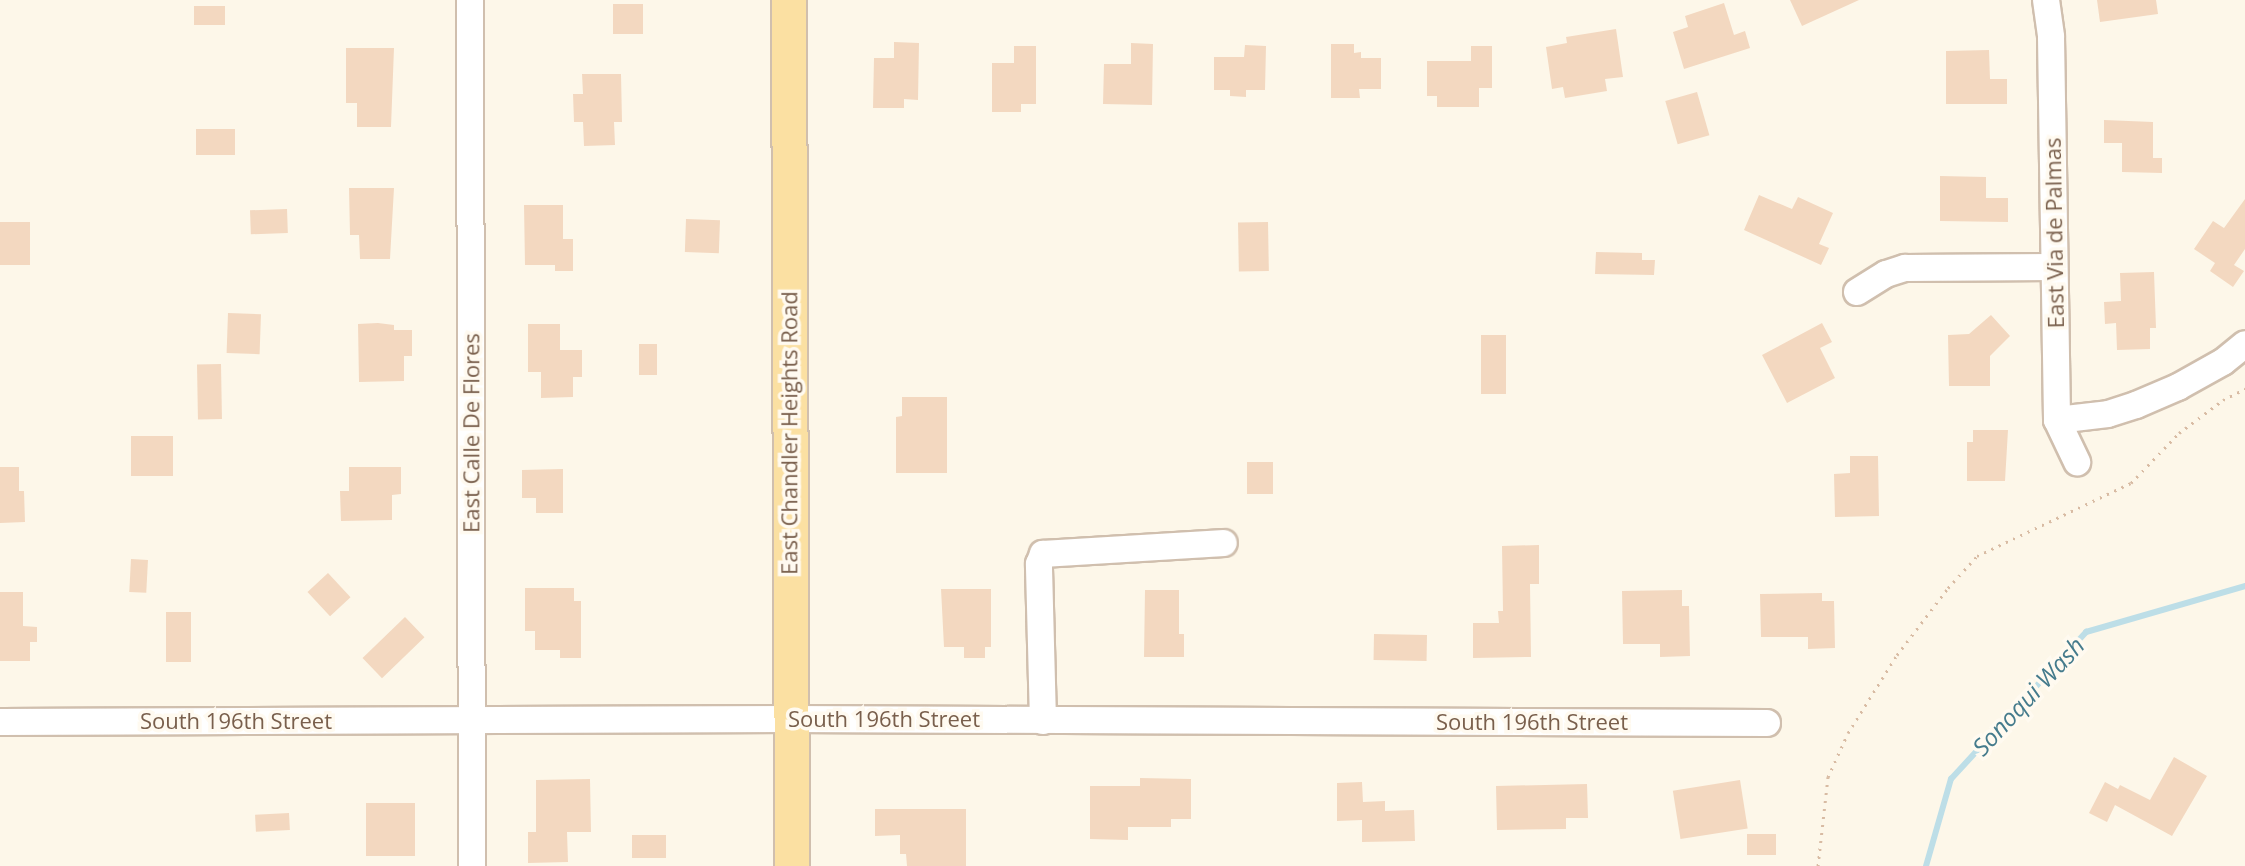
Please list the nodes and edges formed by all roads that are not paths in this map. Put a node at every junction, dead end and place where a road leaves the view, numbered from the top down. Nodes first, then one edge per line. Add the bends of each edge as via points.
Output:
1 (470, 0) edge
2 (789, 0) edge
3 (2046, 0) edge
4 (2053, 267) junction
5 (1857, 292) dead end
6 (2245, 344) edge
7 (2057, 420) junction
8 (2077, 462) dead end
9 (1224, 543) dead end
10 (790, 719) junction
11 (471, 721) junction
12 (1043, 721) junction
13 (0, 722) edge
14 (1767, 723) dead end
15 (472, 866) edge
16 (792, 866) edge

1 - 11 street, East Calle De Flores
2 - 10 main road, East Chandler Heights Road
3 - 4 street, East Via de Palmas via 2051,37
4 - 5 street via 1905,268
4 - 7 street, East Via de Palmas
6 - 7 street via 2201,374 2136,405
7 - 8 street, East Via de Palmas
9 - 12 street via 1043,554
10 - 11 street, South 196th Street
10 - 12 street, South 196th Street
10 - 16 main road, East Chandler Heights Road
11 - 13 street, South 196th Street
11 - 15 street, East Calle De Flores
12 - 14 street, South 196th Street

